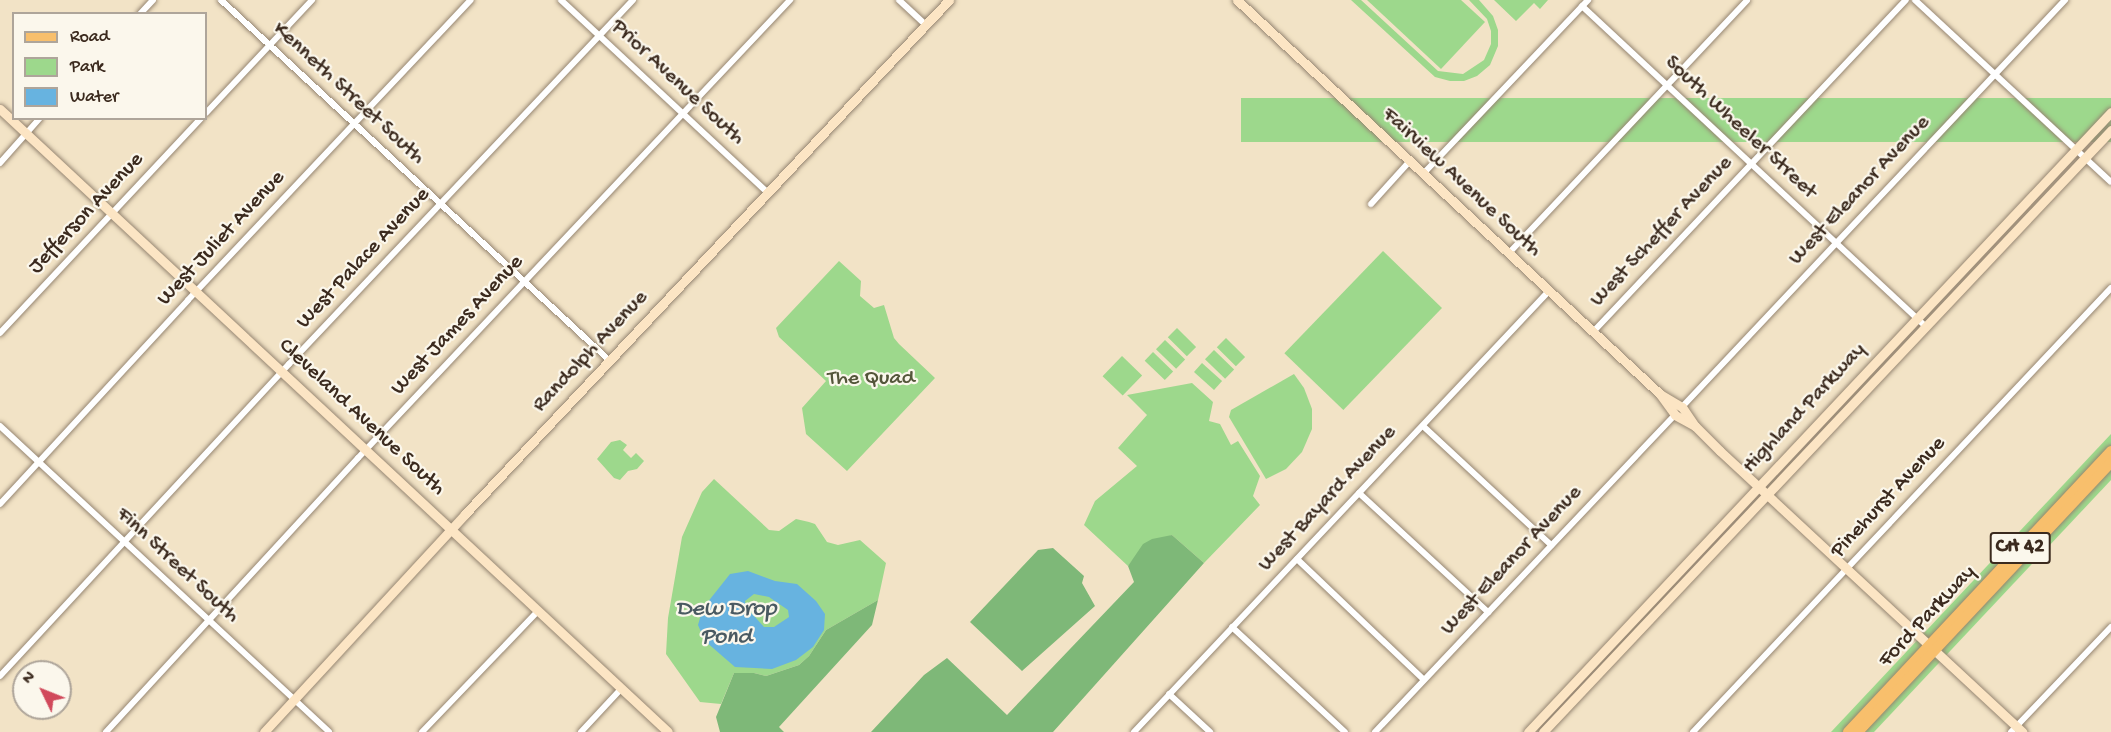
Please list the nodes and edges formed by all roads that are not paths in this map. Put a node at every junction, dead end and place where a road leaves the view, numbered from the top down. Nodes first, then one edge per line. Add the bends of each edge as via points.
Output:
1 (153, 0) edge
2 (221, 0) edge
3 (312, 0) edge
4 (471, 0) edge
5 (561, 0) edge
6 (633, 0) edge
7 (790, 0) edge
8 (899, 0) edge
9 (950, 0) edge
10 (1237, 0) edge
11 (1588, 0) edge
12 (1747, 0) edge
13 (1905, 0) edge
14 (1916, 0) edge
15 (2065, 0) edge
16 (1582, 6) junction
17 (142, 12) edge
18 (926, 25) junction
19 (599, 36) junction
20 (269, 46) junction
21 (1995, 74) junction
22 (1667, 85) junction
23 (0, 109) edge
24 (207, 112) edge
25 (2111, 112) edge
26 (683, 114) junction
27 (38, 120) edge
28 (199, 120) edge
29 (354, 124) junction
30 (2111, 130) edge
31 (26, 134) junction
32 (2076, 150) junction
33 (2085, 158) junction
34 (1409, 162) junction
35 (0, 163) edge
36 (1752, 163) junction
37 (1423, 174) junction
38 (2111, 183) edge
39 (768, 193) junction
40 (440, 204) junction
41 (1371, 204) dead end
42 (112, 213) junction
43 (1837, 243) junction
44 (1509, 253) junction
45 (524, 282) junction
46 (2111, 288) edge
47 (1549, 291) junction
48 (195, 292) junction
49 (1917, 319) junction
50 (1925, 326) junction
51 (1593, 332) junction
52 (0, 333) edge
53 (610, 361) junction
54 (282, 371) junction
55 (1678, 411) junction
56 (0, 426) edge
57 (1423, 426) junction
58 (366, 450) junction
59 (2111, 451) edge
60 (39, 462) junction
61 (2111, 463) edge
62 (1759, 487) junction
63 (1359, 493) junction
64 (1767, 494) junction
65 (0, 504) edge
66 (452, 530) junction
67 (124, 541) junction
68 (1551, 545) junction
69 (1296, 559) junction
70 (1847, 569) junction
71 (538, 611) junction
72 (1488, 612) junction
73 (209, 620) junction
74 (1232, 627) junction
75 (2111, 627) edge
76 (1932, 647) junction
77 (0, 676) edge
78 (1424, 680) junction
79 (621, 689) junction
80 (1169, 694) junction
81 (294, 699) junction
82 (2017, 730) edge
83 (1530, 731) edge
84 (106, 732) edge
85 (264, 732) edge
86 (329, 732) edge
87 (422, 732) edge
88 (581, 732) edge
89 (668, 732) edge
90 (1134, 732) edge
91 (1210, 732) edge
92 (1345, 732) edge
93 (1376, 732) edge
94 (1543, 732) edge
95 (1694, 732) edge
96 (1848, 732) edge
97 (1858, 732) edge

1 - 17 street
2 - 20 street, Kenneth Street South
3 - 20 street
4 - 29 street, West Juliet Avenue
5 - 19 street, Prior Avenue South
6 - 19 street, West Palace Avenue
7 - 26 street, West James Avenue
8 - 18 street
9 - 18 street, Randolph Avenue
10 - 34 street, Fairview Avenue South
11 - 16 street
12 - 22 street
13 - 36 street, West Scheffer Avenue
14 - 21 street
15 - 21 street, West Eleanor Avenue
16 - 22 street, South Wheeler Street
16 - 37 street
18 - 39 street, Randolph Avenue
19 - 26 street, Prior Avenue South
19 - 40 street, West Palace Avenue
20 - 24 street
20 - 29 street, Kenneth Street South
21 - 32 street
21 - 43 street, West Eleanor Avenue
22 - 36 street, South Wheeler Street
22 - 44 street
23 - 31 street, Cleveland Avenue South
25 - 32 street, Highland Parkway
26 - 39 street, Prior Avenue South
26 - 45 street, West James Avenue
27 - 31 street
28 - 42 street, Jefferson Avenue
29 - 40 street, Kenneth Street South
29 - 48 street, West Juliet Avenue
30 - 33 street, Highland Parkway
31 - 35 street
31 - 42 street, Cleveland Avenue South
32 - 33 street
32 - 49 street, Highland Parkway
33 - 38 street
33 - 50 street, Highland Parkway
34 - 37 street, Fairview Avenue South
34 - 41 street
36 - 43 street, South Wheeler Street
36 - 51 street, West Scheffer Avenue
37 - 44 street, Fairview Avenue South
39 - 53 street, Randolph Avenue
40 - 45 street, Kenneth Street South
40 - 54 street, West Palace Avenue
42 - 48 street, Cleveland Avenue South
42 - 52 street, Jefferson Avenue
43 - 49 street, South Wheeler Street
43 - 55 street, West Eleanor Avenue
44 - 47 street, Fairview Avenue South
45 - 53 street, Kenneth Street South
45 - 58 street, West James Avenue
46 - 70 street, Pinehurst Avenue
47 - 51 street, Fairview Avenue South
47 - 57 street, West Bayard Avenue
48 - 54 street, Cleveland Avenue South
48 - 60 street, West Juliet Avenue
49 - 50 street, South Wheeler Street
49 - 62 street, Highland Parkway
50 - 64 street, Highland Parkway
51 - 55 street, Fairview Avenue South
53 - 66 street, Randolph Avenue
54 - 58 street, Cleveland Avenue South
54 - 67 street, West Palace Avenue
55 - 62 street, Fairview Avenue South
55 - 68 street, West Eleanor Avenue
56 - 60 street, Finn Street South
57 - 63 street, West Bayard Avenue
57 - 68 street
58 - 66 street, Cleveland Avenue South
58 - 73 street, West James Avenue
59 - 76 main road, Ford Parkway / CH 42
60 - 65 street, West Juliet Avenue
60 - 67 street, Finn Street South
61 - 76 main road, Ford Parkway / CH 42
62 - 64 street, Fairview Avenue South
62 - 83 street, Highland Parkway
63 - 69 street, West Bayard Avenue
63 - 72 street
64 - 70 street, Fairview Avenue South
64 - 94 street, Highland Parkway
66 - 71 street, Cleveland Avenue South
66 - 81 street, Randolph Avenue
67 - 73 street, Finn Street South
67 - 77 street, West Palace Avenue
68 - 72 street, West Eleanor Avenue
69 - 74 street, West Bayard Avenue
69 - 78 street
70 - 76 street, Fairview Avenue South
70 - 95 street, Pinehurst Avenue
71 - 79 street, Cleveland Avenue South
71 - 87 street
72 - 78 street, West Eleanor Avenue
73 - 81 street, Finn Street South
73 - 84 street, West James Avenue
74 - 80 street, West Bayard Avenue
74 - 92 street
75 - 82 street
76 - 82 street, Fairview Avenue South
76 - 96 main road, Ford Parkway / CH 42
76 - 97 main road, Ford Parkway / CH 42
78 - 93 street, West Eleanor Avenue
79 - 88 street
79 - 89 street, Cleveland Avenue South
80 - 90 street, West Bayard Avenue
80 - 91 street
81 - 85 street, Randolph Avenue
81 - 86 street, Finn Street South

